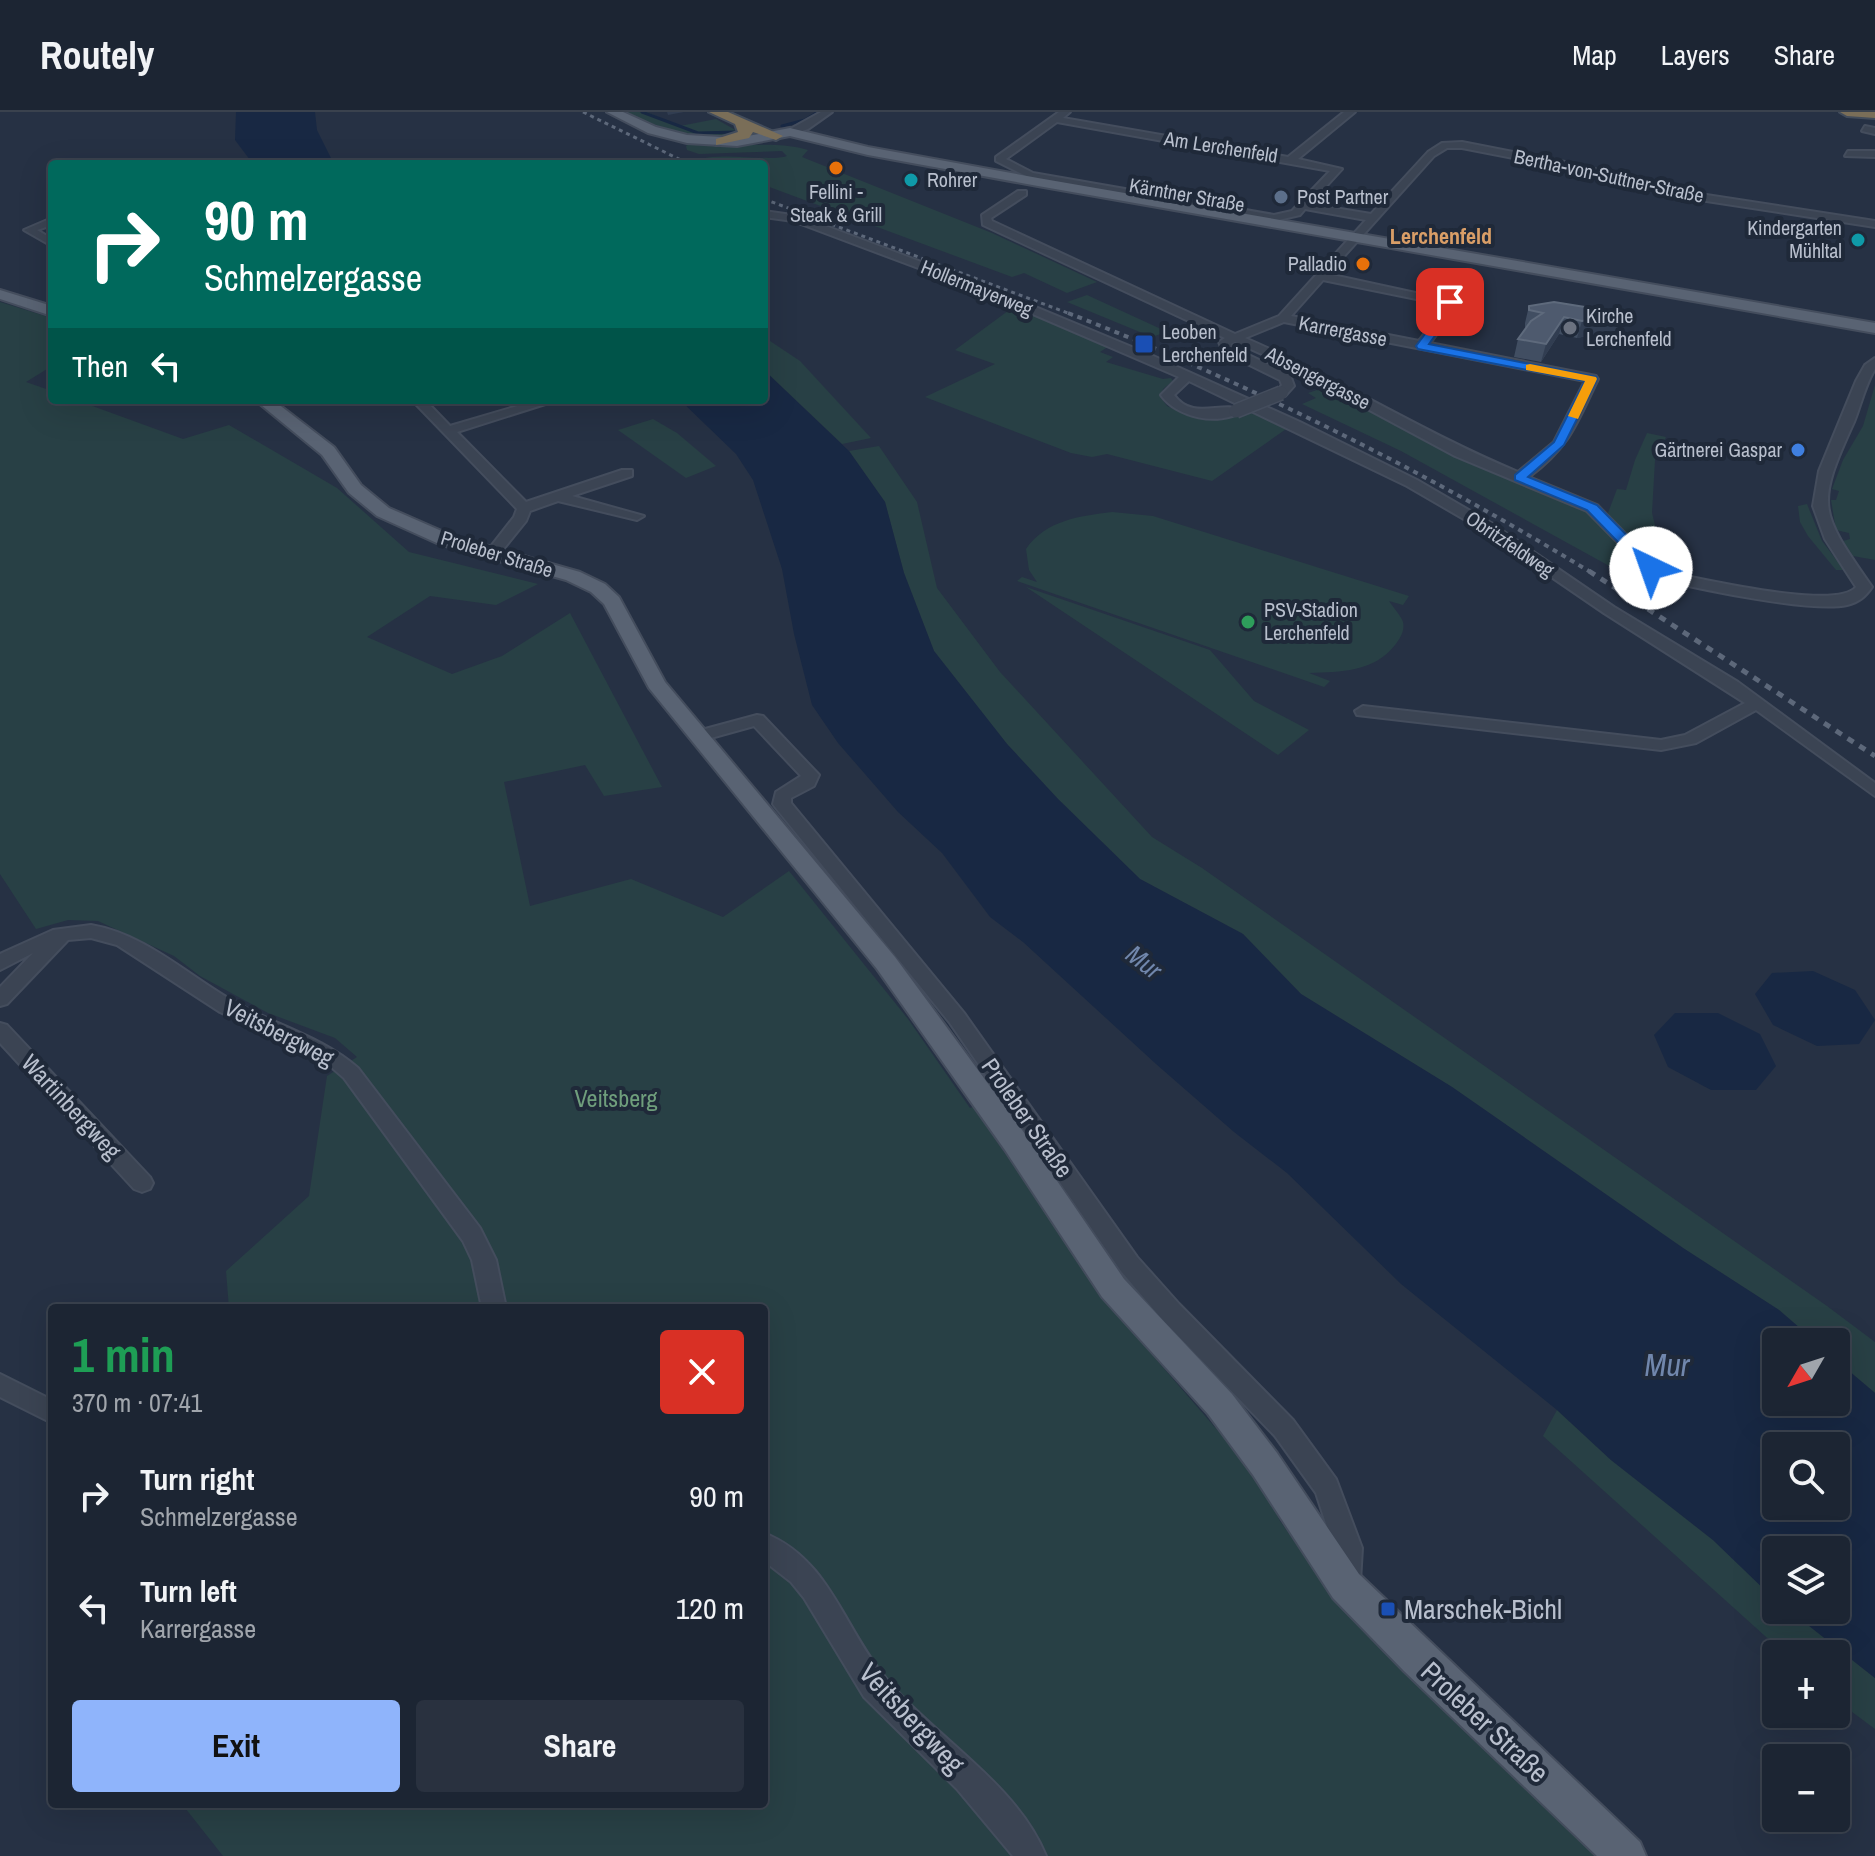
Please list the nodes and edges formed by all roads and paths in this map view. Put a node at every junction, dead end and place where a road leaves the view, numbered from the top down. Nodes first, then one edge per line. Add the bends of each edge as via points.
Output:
1 (613, 112) edge
2 (716, 112) edge
3 (827, 112) edge
4 (1065, 112) edge
5 (1350, 112) edge
6 (1847, 112) edge
7 (1875, 114) edge
8 (740, 118) edge
9 (1055, 119) junction
10 (783, 134) junction
11 (721, 142) junction
12 (1848, 154) dead end
13 (1875, 154) edge
14 (1292, 159) junction
15 (1022, 193) dead end
16 (1305, 206) junction
17 (768, 215) edge
18 (1374, 218) junction
19 (48, 223) edge
20 (1875, 224) edge
21 (48, 241) edge
22 (1350, 242) junction
23 (1320, 276) junction
24 (1110, 282) junction
25 (0, 294) edge
26 (1163, 307) junction
27 (48, 310) edge
28 (1283, 318) junction
29 (1875, 328) edge
30 (1235, 337) junction
31 (1875, 337) edge
32 (1422, 346) junction
33 (1875, 362) edge
34 (1186, 377) junction
35 (268, 404) edge
36 (422, 404) edge
37 (538, 404) edge
38 (446, 431) junction
39 (627, 473) dead end
40 (1519, 478) junction
41 (558, 497) junction
42 (524, 508) junction
43 (637, 516) dead end
44 (492, 554) junction
45 (1757, 703) junction
46 (1363, 711) dead end
47 (700, 736) junction
48 (1875, 791) edge
49 (65, 932) junction
50 (0, 963) edge
51 (0, 999) edge
52 (0, 1030) edge
53 (142, 1183) dead end
54 (493, 1304) edge
55 (0, 1385) edge
56 (48, 1410) edge
57 (768, 1549) edge
58 (1346, 1586) junction
59 (1031, 1856) edge
60 (1626, 1856) edge

1 - 11 main road, Kärntner Straße via 652,130
2 - 8 highway
3 - 10 street
4 - 9 street
5 - 14 street
6 - 7 highway
8 - 10 highway
8 - 11 highway via 744,135
9 - 14 street, Am Lerchenfeld
9 - 16 street via 999,157 1030,175 1274,218 1290,217
10 - 11 main road, Kärntner Straße
10 - 22 main road, Kärntner Straße via 884,161
12 - 13 street
14 - 16 street, Am Lerchenfeld via 1337,169
15 - 24 street, Absengergasse via 986,217 987,223
16 - 18 street
17 - 34 street, Hollermayerweg via 795,218 922,265
18 - 20 street, Bertha-von-Suttner-Straße via 1431,154 1457,144 1700,197
18 - 22 street
19 - 21 street via 29,230
22 - 23 street
22 - 29 main road, Kärntner Straße
22 - 31 main road, Kärntner Straße
23 - 28 street
23 - 32 street via 1453,304
24 - 26 street, Absengergasse
24 - 26 street via 1098,285 1105,294
25 - 27 main road
26 - 30 street, Absengergasse
28 - 30 street
28 - 32 street, Karrergasse
30 - 34 street, bridge via 1225,342 1227,349 1282,374 1288,386 1281,393 1236,411 1206,415 1175,406 1167,395
30 - 40 street, Absengergasse
32 - 40 street, Karrergasse via 1592,379 1560,443
33 - 40 street, Absengergasse via 1863,378 1826,466 1817,502 1831,540 1864,587 1844,601 1812,602 1667,577 1651,568 1592,508
34 - 45 street, Obritzfeldweg via 1412,483
35 - 44 main road, Proleber Straße via 328,451 355,489 383,512
36 - 38 street
37 - 38 street
38 - 42 street
39 - 41 street
41 - 42 street
41 - 43 street
42 - 44 street
44 - 47 main road, Proleber Straße via 573,576 605,594 656,684
45 - 46 street via 1690,739 1661,745
45 - 48 street, Obritzfeldweg
47 - 58 main road, Proleber Straße via 919,1006 1113,1288 1220,1404
47 - 58 street, Proleber Straße via 757,720 810,775 808,782 782,796 782,804 957,1018 1129,1264 1284,1428 1327,1487 1348,1548
49 - 50 street, Veitsbergweg
49 - 51 street
49 - 54 street, Veitsbergweg via 106,932 124,940 227,1007 329,1054 351,1073 472,1235 484,1260
52 - 53 street, Wartinbergweg
55 - 56 street
57 - 59 street, Veitsbergweg via 816,1588 869,1680 962,1771
58 - 60 main road, Proleber Straße

